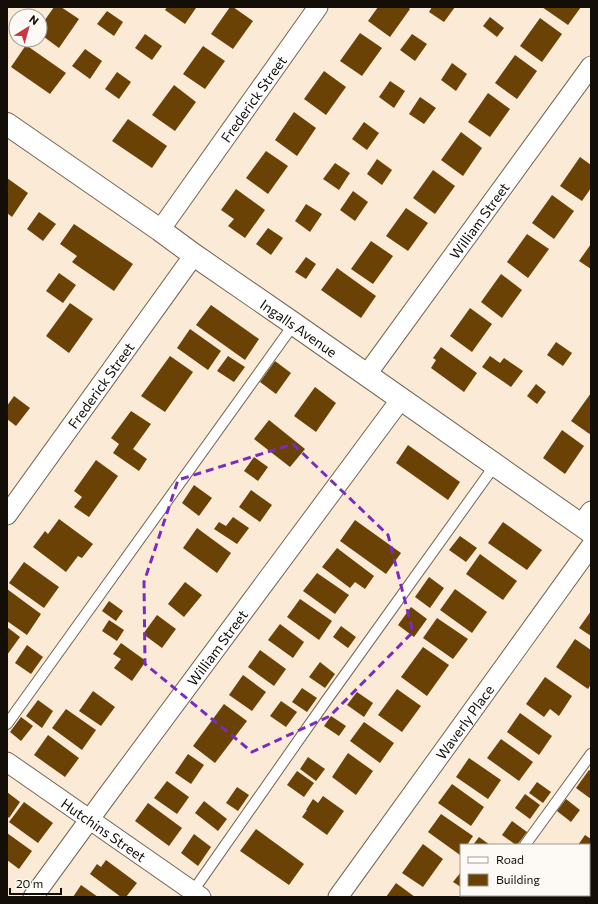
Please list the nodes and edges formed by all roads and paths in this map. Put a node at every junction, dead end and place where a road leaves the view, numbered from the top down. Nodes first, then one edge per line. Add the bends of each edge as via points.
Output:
1 (318, 7) edge
2 (591, 66) edge
3 (7, 124) edge
4 (160, 230) junction
5 (194, 255) junction
6 (294, 324) junction
7 (367, 374) junction
8 (401, 398) junction
9 (495, 465) junction
10 (7, 515) edge
11 (588, 523) edge
12 (591, 546) edge
13 (7, 724) edge
14 (591, 754) edge
15 (7, 762) edge
16 (90, 819) junction
17 (526, 844) edge
18 (194, 895) edge
19 (34, 897) edge
20 (338, 897) edge

1 - 4 street, Frederick Street
2 - 7 street, William Street
3 - 4 street, Ingalls Avenue
4 - 5 street, Ingalls Avenue
5 - 6 street, Ingalls Avenue
5 - 10 street, Frederick Street
6 - 7 street, Ingalls Avenue
6 - 13 lane
7 - 8 street, Ingalls Avenue
8 - 9 street, Ingalls Avenue
8 - 16 street, William Street
9 - 11 street, Ingalls Avenue
9 - 18 lane via 326,701
12 - 20 street, Waverly Place
14 - 17 lane
15 - 16 street, Hutchins Street
16 - 18 street, Hutchins Street
16 - 19 street, William Street

